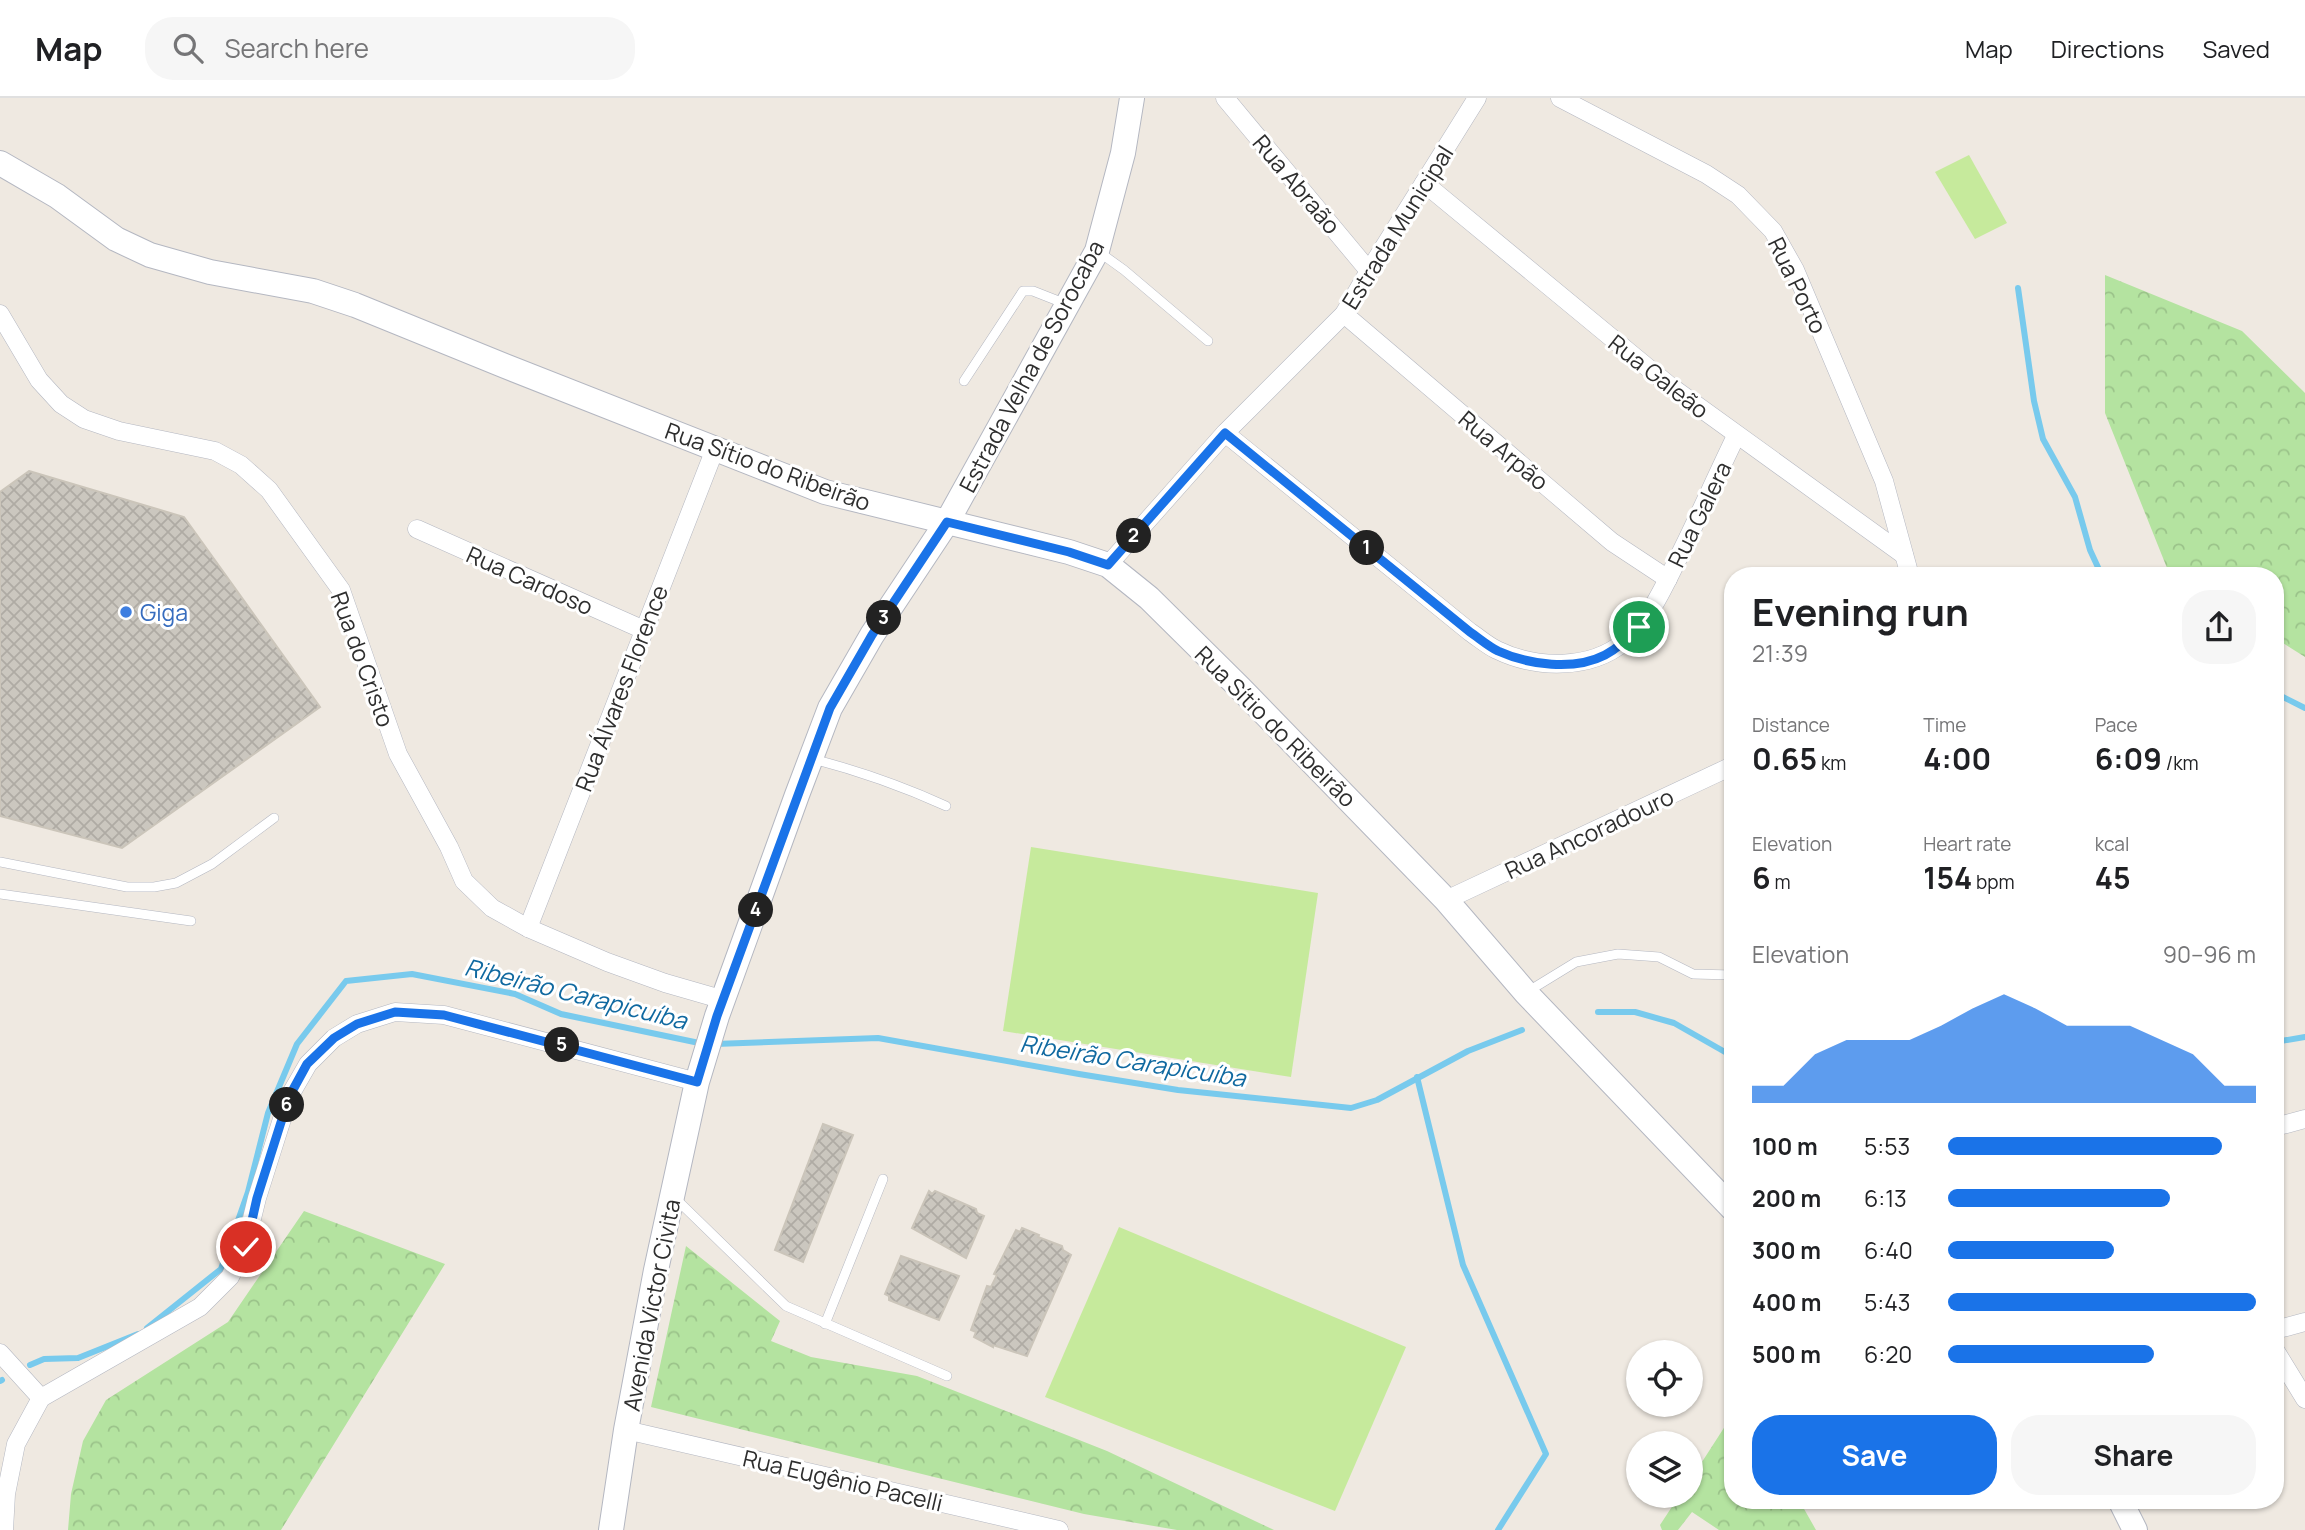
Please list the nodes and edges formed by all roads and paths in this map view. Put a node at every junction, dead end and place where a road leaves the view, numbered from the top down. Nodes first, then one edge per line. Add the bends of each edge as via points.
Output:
1 (1132, 98) edge
2 (1225, 98) edge
3 (1477, 98) edge
4 (1560, 98) edge
5 (0, 163) edge
6 (1424, 183) junction
7 (1097, 251) junction
8 (1368, 271) junction
9 (1068, 304) junction
10 (0, 314) edge
11 (1344, 314) junction
12 (1208, 341) dead end
13 (964, 381) dead end
14 (1225, 433) junction
15 (1737, 436) junction
16 (715, 449) junction
17 (947, 522) junction
18 (417, 530) dead end
19 (1904, 555) junction
20 (1108, 565) junction
21 (1907, 567) edge
22 (1668, 579) junction
23 (644, 630) junction
24 (811, 758) junction
25 (1724, 770) edge
26 (946, 806) dead end
27 (274, 818) dead end
28 (0, 862) edge
29 (0, 894) edge
30 (1446, 900) junction
31 (191, 921) dead end
32 (528, 928) junction
33 (1724, 975) edge
34 (1526, 993) junction
35 (720, 1008) junction
36 (699, 1075) junction
37 (2305, 1119) edge
38 (2284, 1125) edge
39 (883, 1179) dead end
40 (672, 1195) junction
41 (1724, 1200) edge
42 (2305, 1322) edge
43 (825, 1324) junction
44 (2284, 1327) edge
45 (0, 1353) edge
46 (2284, 1365) edge
47 (947, 1376) dead end
48 (41, 1398) junction
49 (2305, 1399) edge
50 (626, 1430) junction
51 (2124, 1509) edge
52 (4, 1530) edge
53 (611, 1530) edge
54 (1059, 1530) edge
55 (2134, 1530) edge

1 - 7 main road, Estrada Velha de Sorocaba
2 - 8 street, Rua Abraão
3 - 6 street, Estrada Municipal
4 - 19 street, Rua Porto via 1706,174 1738,195 1773,231 1795,270 1884,481
5 - 16 main road, Rua Sítio do Ribeirão via 57,196 116,239 150,255 355,304
6 - 8 street, Estrada Municipal
6 - 15 street, Rua Galeão
7 - 9 main road, Estrada Velha de Sorocaba
7 - 12 lane
8 - 11 street, Estrada Municipal
9 - 13 lane via 1023,291
9 - 17 main road, Estrada Velha de Sorocaba
10 - 32 street, Rua do Cristo via 40,380 61,404 84,419 119,431 215,451 241,465 269,490 341,590 398,754 464,881 492,908
11 - 14 street, Estrada Municipal
11 - 22 street, Rua Arpão via 1612,542
14 - 20 street, Estrada Municipal
14 - 22 street, Rua Galera via 1497,650 1535,662 1570,664 1603,656 1639,627
15 - 19 street, Rua Galeão
15 - 22 street, Rua Galera
16 - 17 main road, Rua Sítio do Ribeirão via 825,492
16 - 23 street, Rua Álvares Florence
17 - 20 main road, Rua Sítio do Ribeirão
17 - 24 main road, Estrada Velha de Sorocaba via 872,635 830,708
18 - 23 street, Rua Cardoso
19 - 21 street, Rua Porto
20 - 30 main road, Rua Sítio do Ribeirão via 1149,598
23 - 32 street, Rua Álvares Florence
24 - 26 lane via 889,781
24 - 35 main road, Estrada Velha de Sorocaba
25 - 30 street, Rua Ancoradouro
27 - 28 lane via 212,864 176,883 154,887 127,887
29 - 31 lane
30 - 34 main road, Rua Sítio do Ribeirão
32 - 35 street, Rua do Cristo
33 - 34 lane via 1693,974 1659,957 1618,954 1576,962
34 - 41 main road, Rua Sítio do Ribeirão
35 - 36 main road, Estrada Velha de Sorocaba
36 - 40 main road, Avenida Victor Civita
36 - 48 street via 444,1015 395,1012 357,1024 307,1064 289,1097 246,1247 230,1277 200,1307
37 - 38 street
39 - 43 lane
40 - 43 lane via 786,1306
40 - 50 main road, Avenida Victor Civita
42 - 44 street
43 - 47 lane
45 - 48 street
46 - 49 street
48 - 52 street via 16,1444
50 - 53 main road, Avenida Victor Civita
50 - 54 street, Rua Eugênio Pacelli
51 - 55 main road

